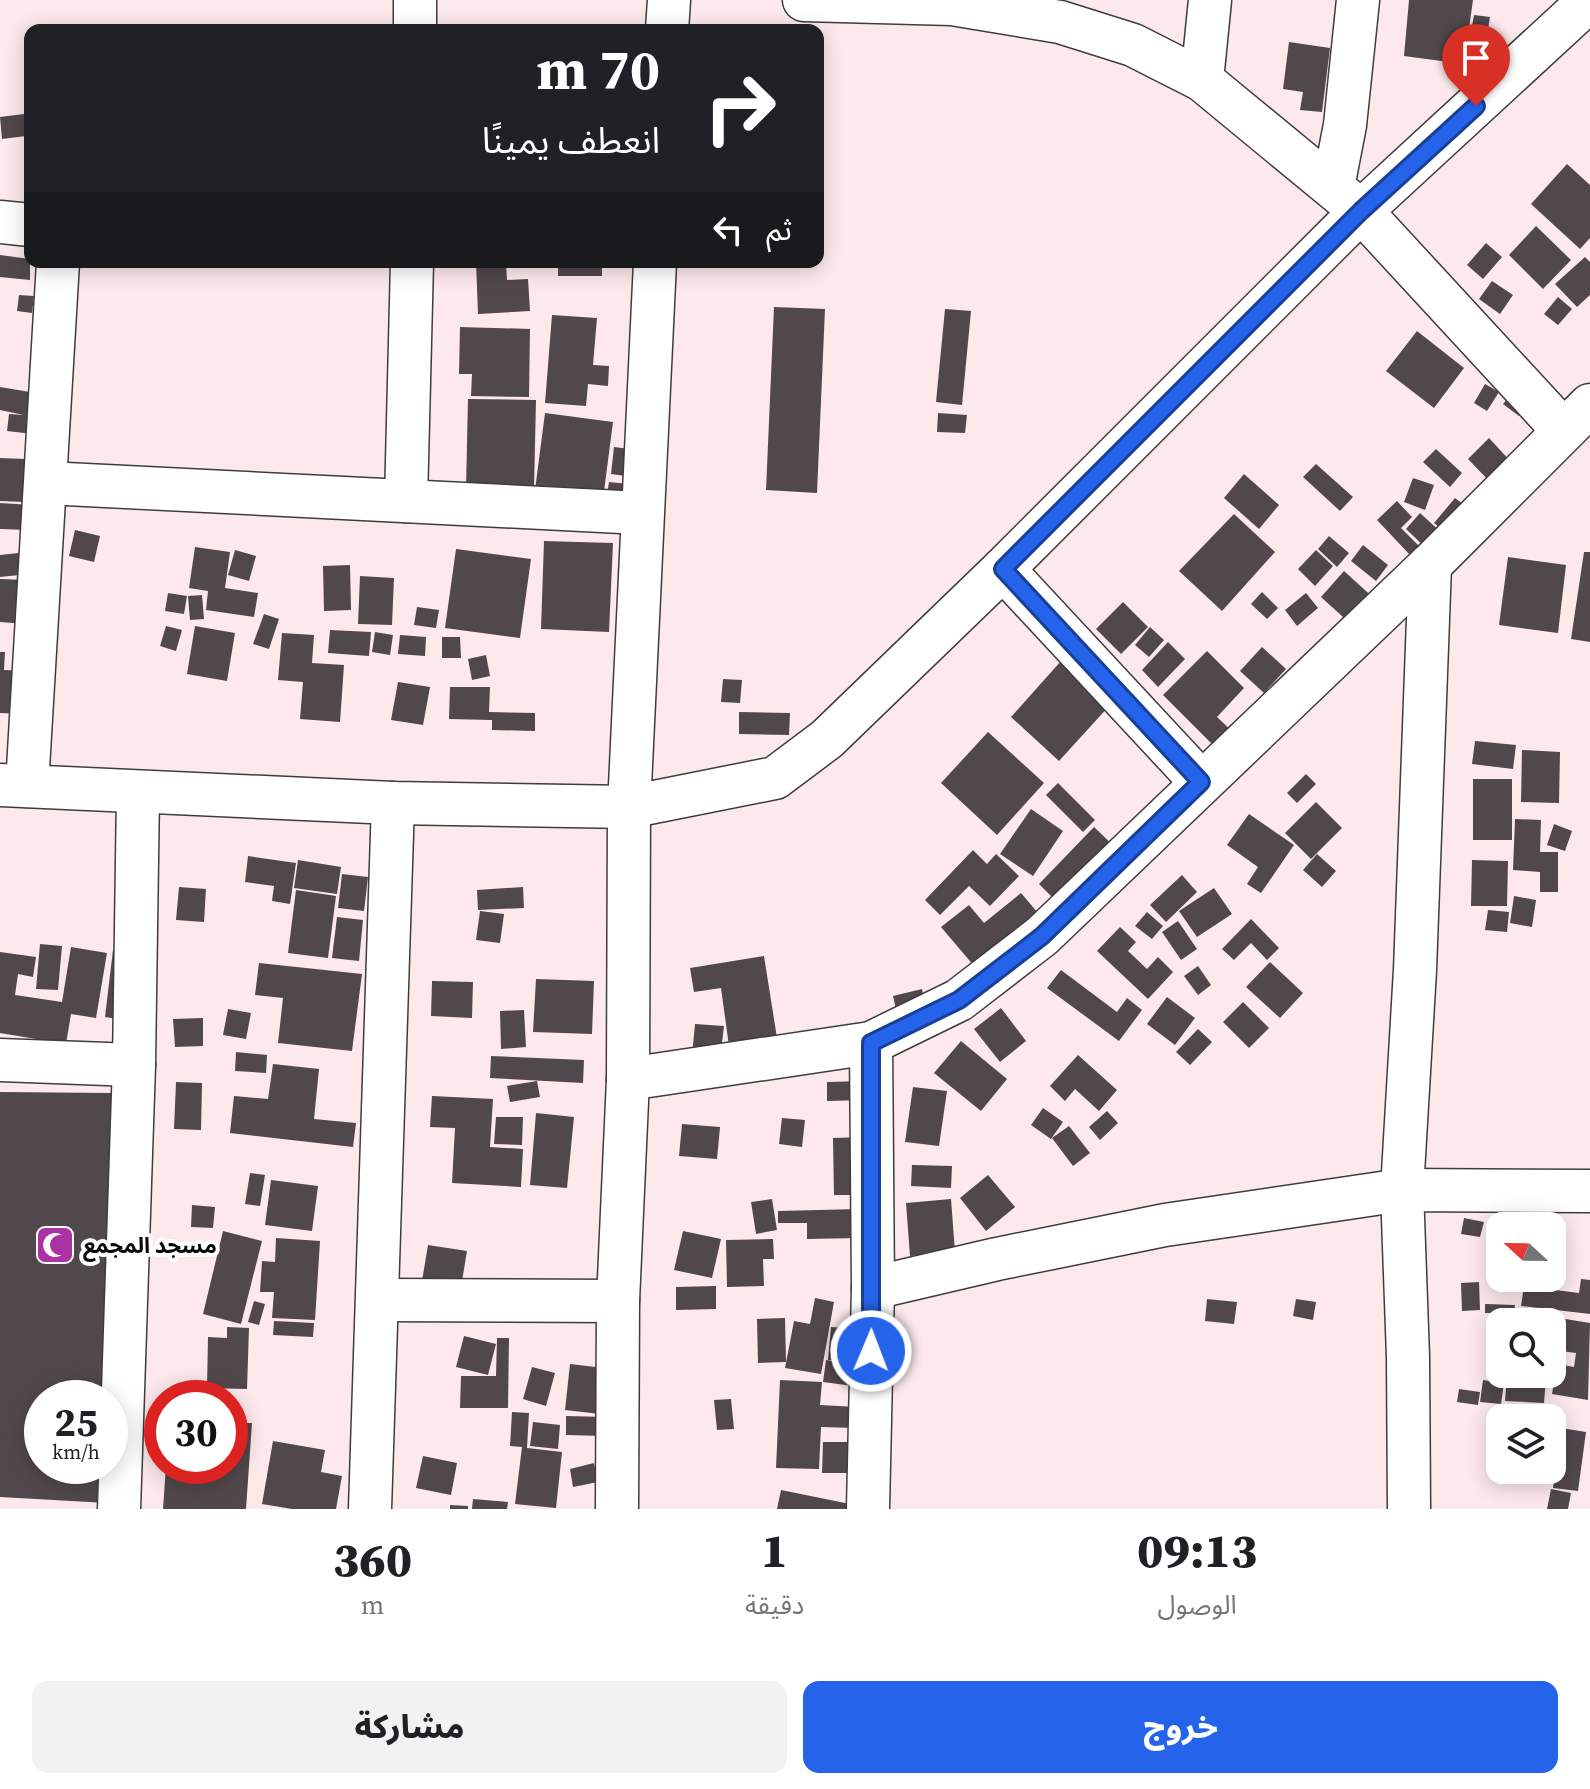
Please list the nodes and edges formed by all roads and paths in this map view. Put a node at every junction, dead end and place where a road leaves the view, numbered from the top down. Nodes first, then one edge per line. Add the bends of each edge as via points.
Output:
1 (415, 0) edge
2 (669, 0) edge
3 (804, 0) edge
4 (1210, 0) edge
5 (1358, 0) edge
6 (1590, 0) edge
7 (952, 2) edge
8 (415, 24) edge
9 (667, 24) edge
10 (1202, 80) junction
11 (1347, 199) junction
12 (0, 222) edge
13 (24, 224) edge
14 (58, 268) edge
15 (412, 268) edge
16 (655, 268) edge
17 (1576, 418) edge
18 (46, 483) junction
19 (406, 501) junction
20 (641, 513) junction
21 (1430, 565) junction
22 (1003, 569) junction
23 (1201, 782) junction
24 (14, 785) edge
25 (138, 792) junction
26 (393, 803) junction
27 (629, 807) junction
28 (871, 1043) junction
29 (0, 1060) edge
30 (134, 1065) junction
31 (628, 1079) junction
32 (1402, 1190) junction
33 (1590, 1191) edge
34 (873, 1288) junction
35 (378, 1300) junction
36 (618, 1301) junction
37 (119, 1509) edge
38 (370, 1509) edge
39 (617, 1509) edge
40 (868, 1509) edge
41 (1409, 1509) edge

1 - 8 street
2 - 9 street
3 - 7 street
4 - 10 street
5 - 11 street via 1345,125
6 - 11 street
7 - 10 street via 1060,22 1133,45
10 - 11 street
11 - 17 street
11 - 22 street
12 - 13 street
14 - 18 street
15 - 19 street
16 - 20 street
17 - 21 street
18 - 19 street
18 - 24 street
19 - 20 street
20 - 27 street
21 - 23 street
21 - 32 street
22 - 23 street
22 - 27 street via 827,739 775,778
23 - 28 street via 1042,936 959,1000
24 - 25 street
25 - 26 street
25 - 30 street
26 - 27 street
26 - 35 street
27 - 31 street
28 - 31 street
28 - 34 street
29 - 30 street
30 - 37 street
31 - 36 street
32 - 33 street
32 - 34 street via 1165,1225
32 - 41 street
34 - 40 street
35 - 36 street
35 - 38 street
36 - 39 street

